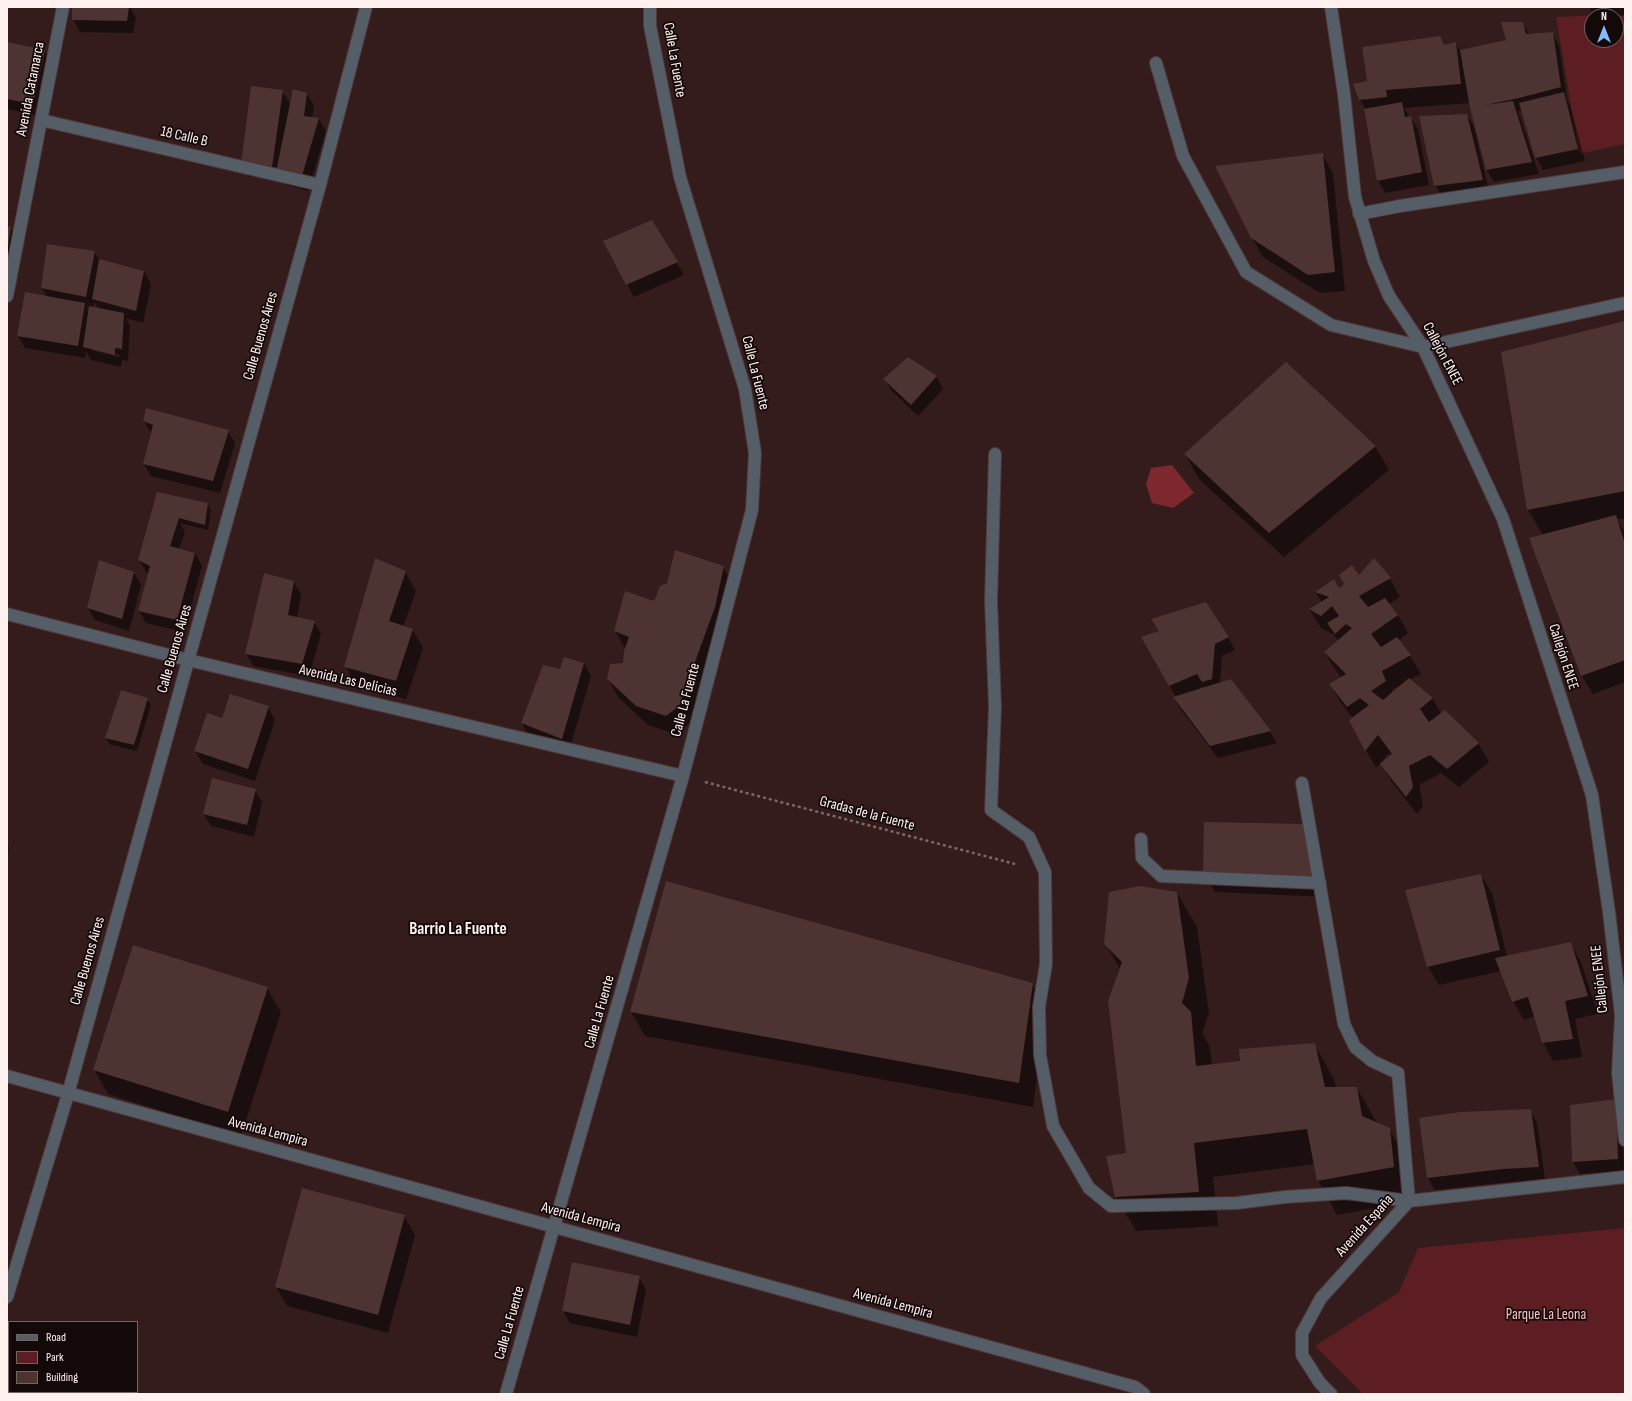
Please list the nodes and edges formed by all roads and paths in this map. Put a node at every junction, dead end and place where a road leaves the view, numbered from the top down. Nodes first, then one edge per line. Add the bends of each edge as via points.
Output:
1 (63, 7) edge
2 (366, 7) edge
3 (650, 7) edge
4 (1331, 7) edge
5 (1156, 63) dead end
6 (41, 120) junction
7 (1625, 172) edge
8 (320, 185) junction
9 (1359, 214) junction
10 (7, 296) edge
11 (1625, 304) edge
12 (1424, 348) junction
13 (995, 454) dead end
14 (7, 614) edge
15 (188, 660) junction
16 (683, 776) junction
17 (1302, 783) dead end
18 (1141, 839) dead end
19 (1045, 872) junction
20 (1320, 883) junction
21 (7, 1076) edge
22 (68, 1094) junction
23 (1625, 1140) edge
24 (1625, 1177) edge
25 (1409, 1201) junction
26 (555, 1227) junction
27 (7, 1297) edge
28 (506, 1394) edge
29 (1144, 1394) edge
30 (1331, 1394) edge

1 - 6 street, Avenida Catamarca
2 - 8 street, Calle Buenos Aires
3 - 16 street, Calle La Fuente via 650,26 680,176 745,389 755,453 752,510
4 - 9 street, Callejón ENEE
5 - 12 street via 1183,156 1246,272 1331,325
6 - 8 street, 18 Calle B
6 - 10 street, Avenida Catamarca
7 - 9 street
8 - 15 street, Calle Buenos Aires
9 - 12 street, Callejón ENEE via 1388,296
11 - 12 street
12 - 23 street, Callejón ENEE via 1503,519 1592,795 1621,1015 1618,1073
13 - 19 street via 991,601 995,707 991,810 1029,837
14 - 15 street, Avenida Las Delicias
15 - 16 street, Avenida Las Delicias
15 - 22 street, Calle Buenos Aires
16 - 19 path, Gradas de la Fuente
16 - 26 street, Calle La Fuente
17 - 20 street
18 - 20 street via 1142,858 1161,876
19 - 25 street via 1046,964 1039,1007 1040,1055 1053,1126 1089,1188 1111,1206 1237,1203 1346,1193
20 - 25 street via 1344,1024 1355,1047 1372,1061 1398,1073
21 - 22 street, Avenida Lempira
22 - 26 street, Avenida Lempira
22 - 27 street, Calle Buenos Aires
24 - 25 street, Avenida España
25 - 30 street, Avenida España via 1321,1298 1302,1333 1302,1355 1320,1383
26 - 28 street, Calle La Fuente
26 - 29 street, Avenida Lempira via 1135,1387

